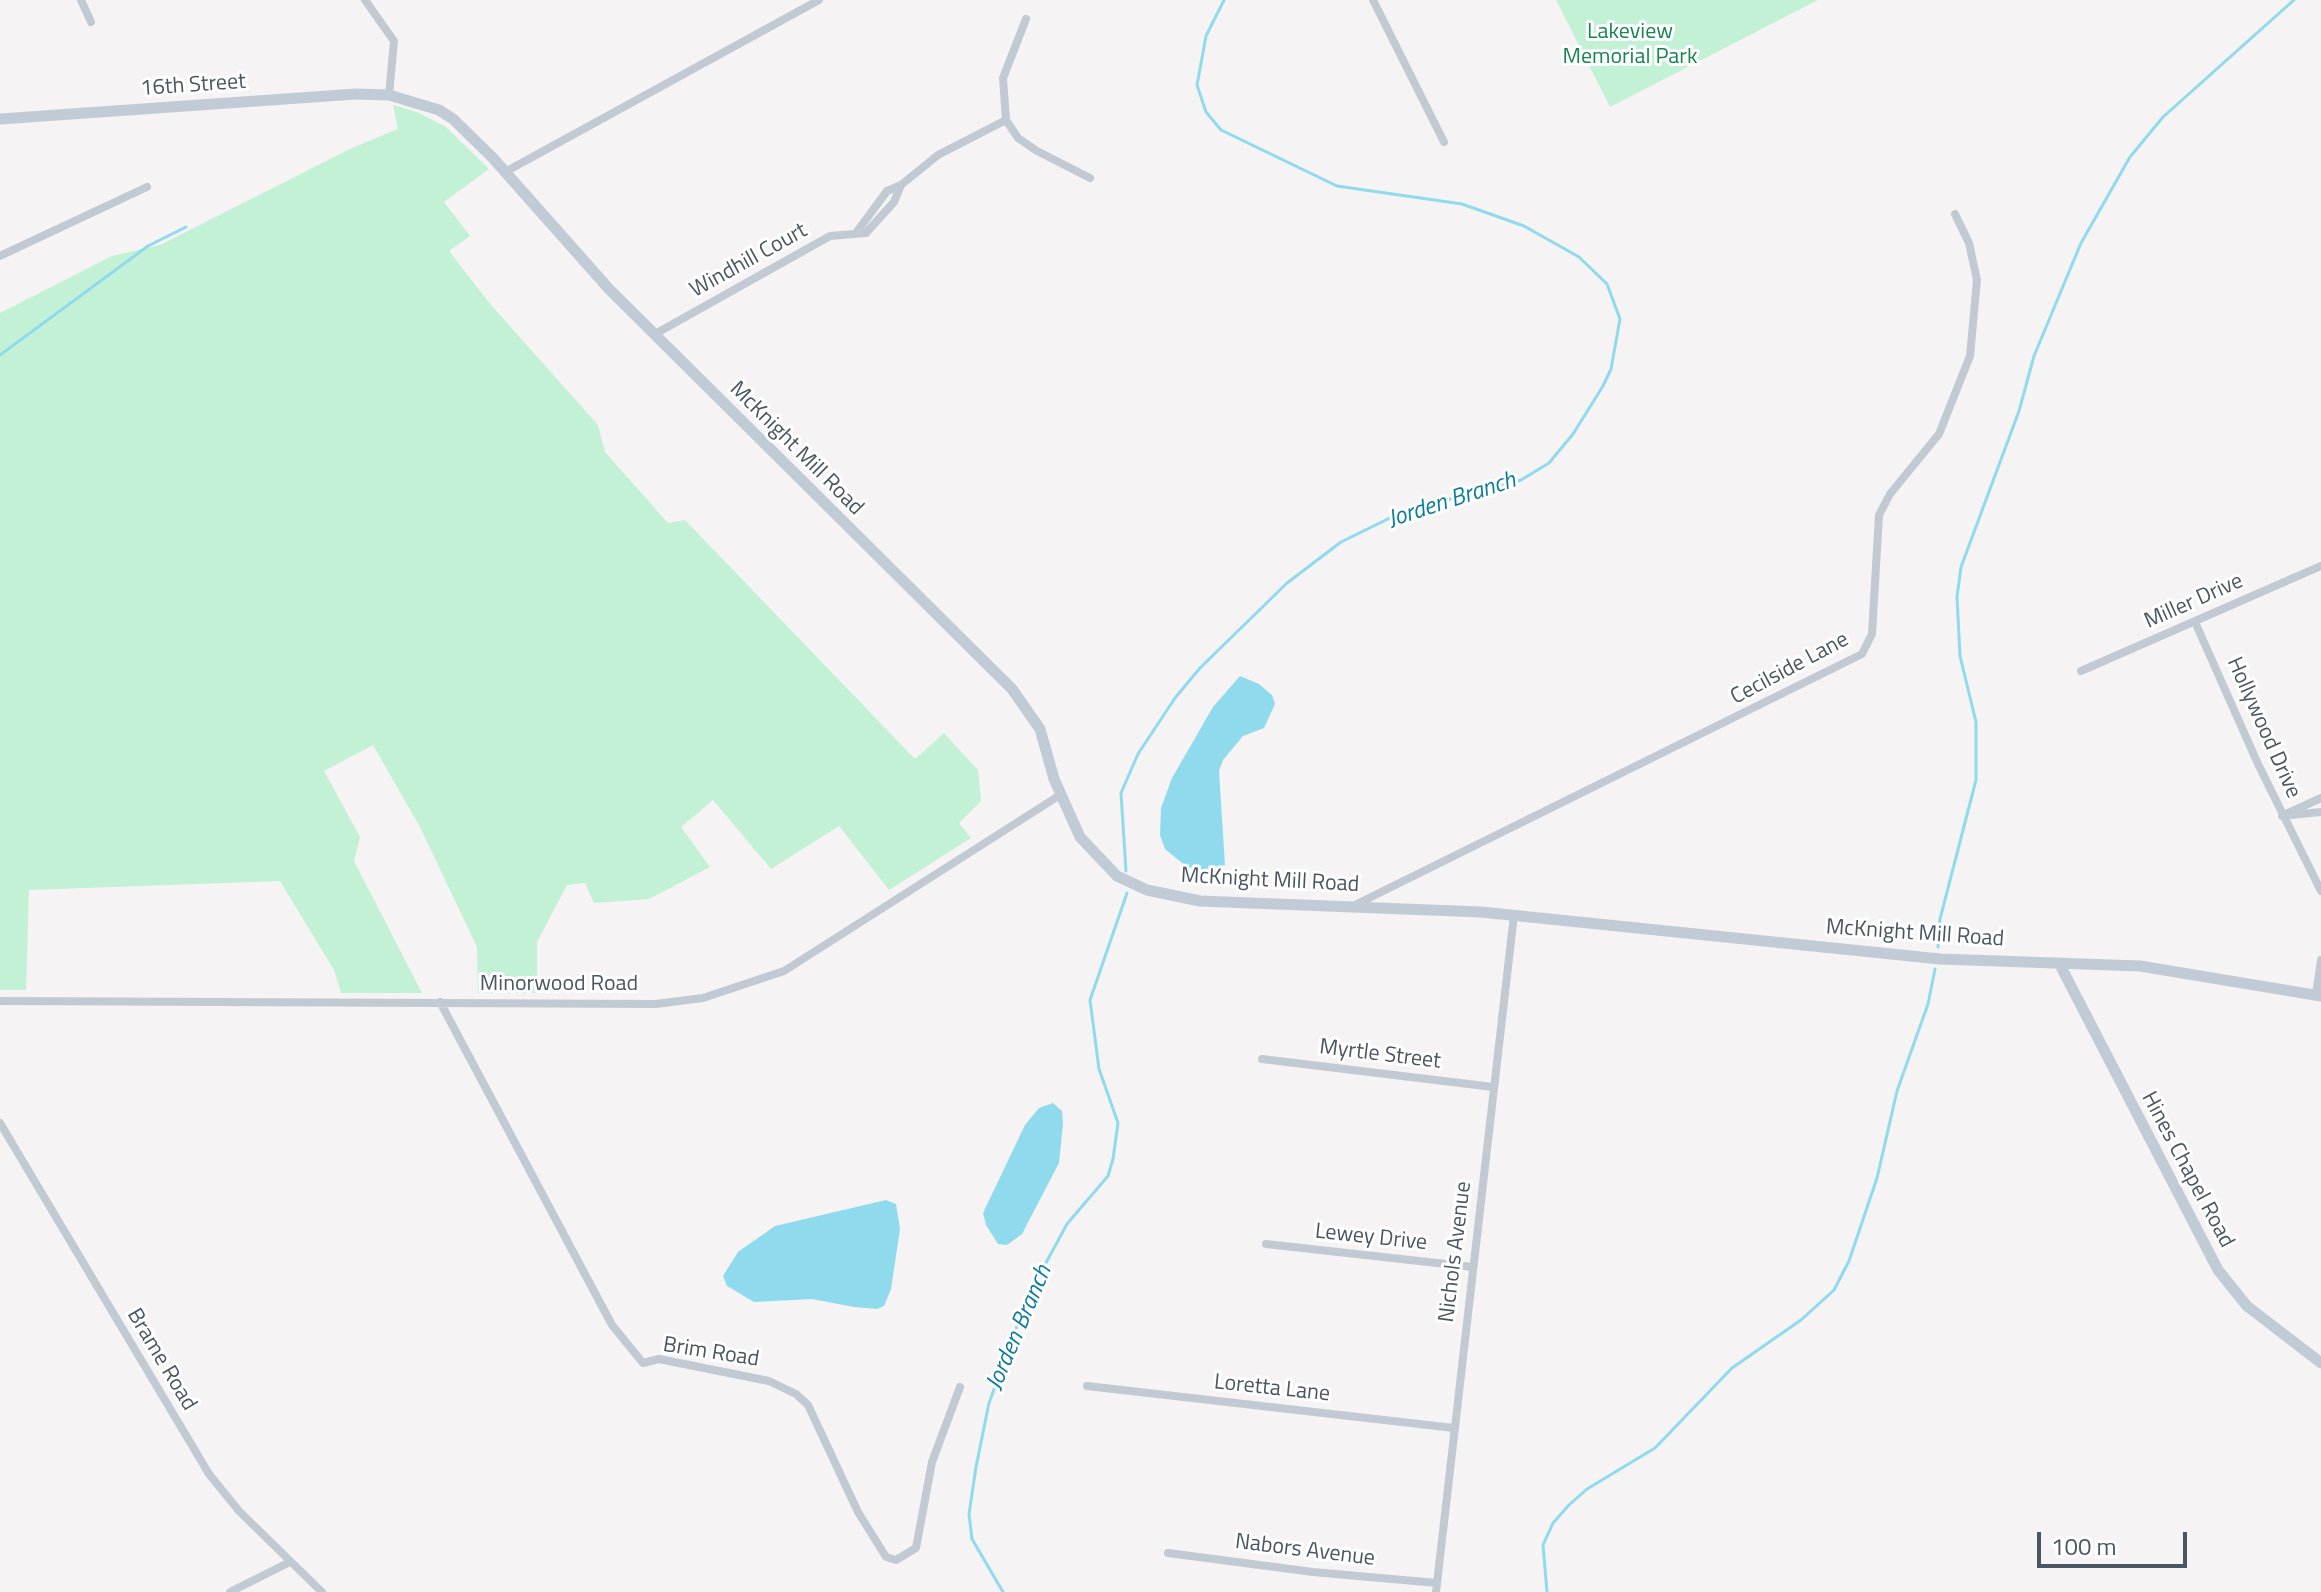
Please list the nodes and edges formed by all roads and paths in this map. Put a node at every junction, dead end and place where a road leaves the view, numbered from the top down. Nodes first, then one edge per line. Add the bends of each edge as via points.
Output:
1 (81, 0) edge
2 (365, 0) edge
3 (819, 0) edge
4 (1373, 0) edge
5 (1026, 19) dead end
6 (91, 22) dead end
7 (389, 95) junction
8 (0, 119) edge
9 (1006, 120) junction
10 (1444, 142) dead end
11 (505, 172) junction
12 (1090, 178) dead end
13 (147, 187) dead end
14 (1955, 214) dead end
15 (0, 256) edge
16 (655, 334) junction
17 (2321, 566) edge
18 (2195, 622) junction
19 (2081, 671) dead end
20 (1060, 795) junction
21 (2321, 798) edge
22 (2321, 812) edge
23 (2282, 816) junction
24 (2321, 891) edge
25 (1354, 906) junction
26 (1514, 915) junction
27 (2321, 960) edge
28 (2059, 963) junction
29 (2319, 995) edge
30 (0, 1001) edge
31 (440, 1002) junction
32 (1262, 1059) dead end
33 (1493, 1087) junction
34 (0, 1123) edge
35 (1266, 1244) dead end
36 (1473, 1267) junction
37 (2321, 1363) edge
38 (1087, 1386) dead end
39 (960, 1387) dead end
40 (1454, 1428) junction
41 (1168, 1553) dead end
42 (290, 1562) junction
43 (1436, 1588) edge
44 (230, 1592) edge
45 (322, 1592) edge

1 - 6 street
2 - 7 street via 394,41
3 - 11 street
4 - 10 street
5 - 9 street via 1003,78
7 - 8 street, 16th Street
7 - 11 street, McKnight Mill Road via 453,119
9 - 12 street via 1029,146
9 - 16 street, Windhill Court via 938,155 887,191 861,233 830,236
11 - 16 street, McKnight Mill Road
13 - 15 street
14 - 25 street, Cecilside Lane via 1969,243 1977,280 1970,356 1939,434 1879,515 1872,634 1862,654
16 - 20 street, McKnight Mill Road via 1012,689 1040,729
17 - 18 street, Miller Drive
18 - 19 street, Miller Drive
18 - 23 street, Hollywood Drive
20 - 25 street, McKnight Mill Road via 1093,854 1117,876 1147,890 1200,901
20 - 31 street, Minorwood Road via 807,958 749,986 656,1004
21 - 23 street
22 - 23 street
23 - 24 street, Hollywood Drive
25 - 26 street, McKnight Mill Road
26 - 28 street, McKnight Mill Road via 1925,958
26 - 33 street, Nichols Avenue
27 - 29 street
28 - 29 street, McKnight Mill Road via 2140,966
28 - 37 street, Hines Chapel Road via 2218,1270 2247,1306
30 - 31 street, Minorwood Road
31 - 39 street, Brim Road via 612,1325 627,1344 643,1363 659,1359 769,1381 796,1394 808,1405 858,1512 886,1557 896,1560 916,1548 932,1462
32 - 33 street, Myrtle Street
33 - 36 street, Nichols Avenue
34 - 42 street, Brame Road via 209,1474
35 - 36 street, Lewey Drive
36 - 40 street, Nichols Avenue
38 - 40 street, Loretta Lane
40 - 43 street, Nichols Avenue
41 - 43 street, Nabors Avenue
42 - 44 street
42 - 45 street, Brame Road

